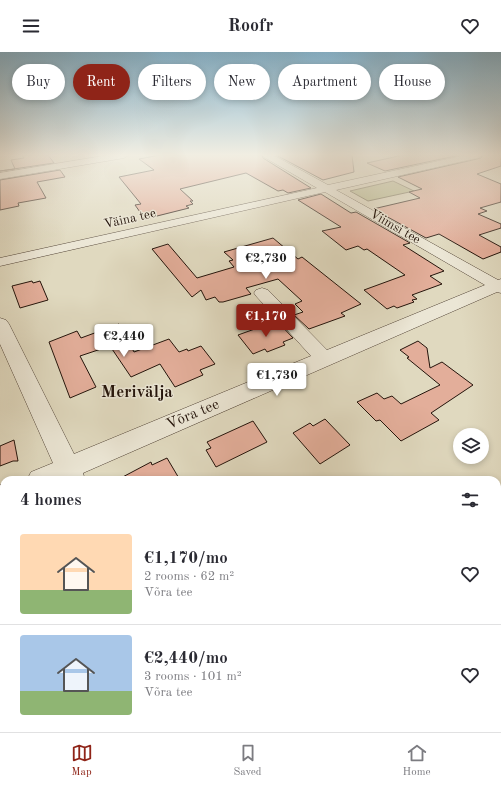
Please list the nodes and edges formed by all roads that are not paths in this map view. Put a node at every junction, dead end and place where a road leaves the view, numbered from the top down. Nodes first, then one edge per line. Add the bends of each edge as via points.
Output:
1 (334, 187) edge
2 (328, 188) junction
3 (0, 262) edge
4 (499, 286) edge
5 (262, 293) dead end
6 (2, 333) edge
7 (325, 359) junction
8 (71, 474) edge
9 (61, 476) edge

1 - 2 street, Väina tee
2 - 3 street, Väina tee
2 - 4 street, Viimsi tee
4 - 7 street, Võra tee
5 - 7 street
6 - 8 street
7 - 8 street, Võra tee
8 - 9 street, Võra tee

